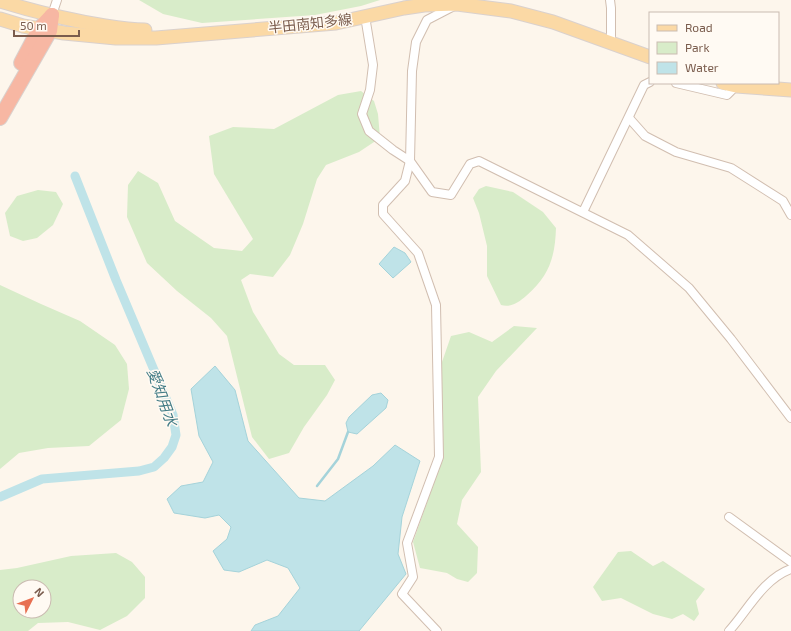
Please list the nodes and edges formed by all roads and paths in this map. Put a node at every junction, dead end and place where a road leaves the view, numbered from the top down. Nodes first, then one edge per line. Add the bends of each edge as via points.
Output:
1 (57, 0) edge
2 (610, 0) edge
3 (0, 1) edge
4 (457, 4) junction
5 (52, 15) junction
6 (365, 16) junction
7 (0, 19) edge
8 (45, 30) junction
9 (200, 33) junction
10 (611, 42) junction
11 (649, 57) edge
12 (649, 82) edge
13 (680, 84) edge
14 (727, 84) edge
15 (736, 86) junction
16 (791, 90) edge
17 (0, 102) edge
18 (0, 118) edge
19 (629, 118) junction
20 (410, 161) junction
21 (583, 212) junction
22 (791, 215) edge
23 (791, 418) edge
24 (729, 517) dead end
25 (791, 562) edge
26 (791, 569) edge
27 (437, 631) edge
28 (729, 631) edge

1 - 5 street
2 - 10 street
3 - 5 main road, 半田南知多線
4 - 6 main road, 半田南知多線 via 424,5
4 - 10 main road, 半田南知多線 via 511,11
4 - 20 street via 427,20 416,42 412,71
5 - 8 highway
5 - 9 main road, 半田南知多線 via 79,22 134,30 179,29
6 - 9 main road, 半田南知多線 via 336,23
6 - 20 street via 373,65 370,90 362,114 370,131
7 - 8 main road, 半田南知多線
8 - 9 main road, 半田南知多線 via 116,38 156,38
8 - 17 highway
8 - 18 highway
10 - 11 main road, 半田南知多線
12 - 19 street via 644,85
13 - 15 street via 727,95
14 - 15 main road
15 - 16 main road
19 - 21 street
19 - 22 street via 645,136 676,152 731,168 783,201
20 - 21 street via 432,192 451,195 470,164 479,162
20 - 27 street via 405,181 383,205 383,214 418,252 436,305 440,457 407,543 413,577 402,594
21 - 23 street via 628,235 689,288
24 - 25 street
26 - 28 street via 781,573 765,586

